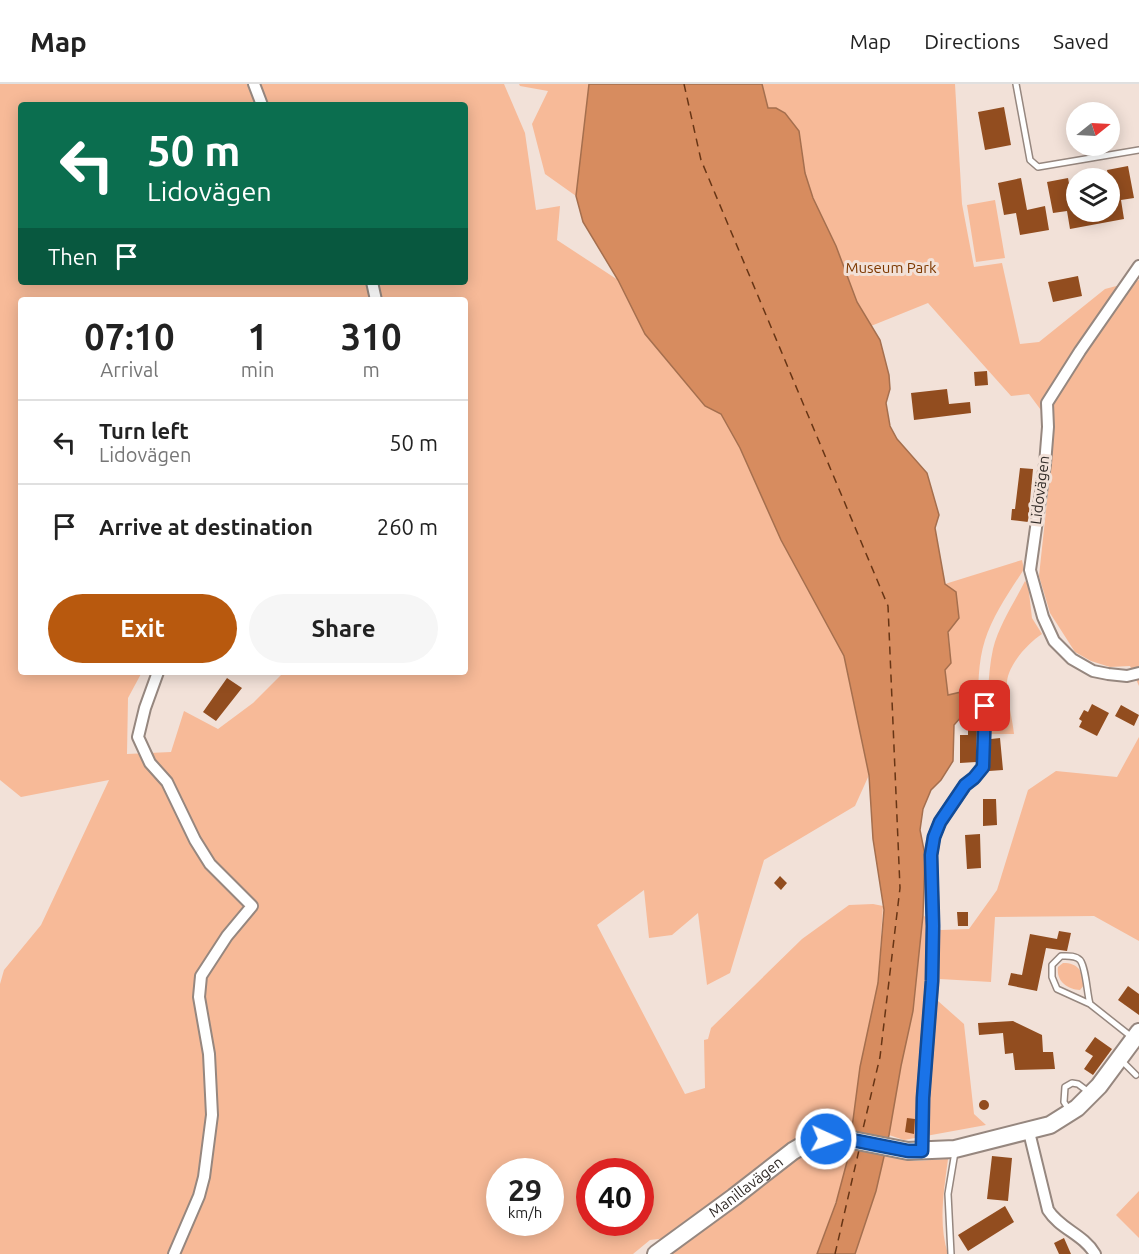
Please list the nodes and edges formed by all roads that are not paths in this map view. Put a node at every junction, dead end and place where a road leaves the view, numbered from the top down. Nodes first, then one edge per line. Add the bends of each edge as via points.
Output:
1 (254, 84) edge
2 (1016, 84) edge
3 (261, 102) edge
4 (1139, 150) edge
5 (1139, 266) edge
6 (1139, 673) edge
7 (157, 675) edge
8 (985, 706) dead end
9 (1090, 1004) junction
10 (1137, 1036) edge
11 (1119, 1059) junction
12 (1136, 1075) dead end
13 (1091, 1094) junction
14 (1071, 1113) junction
15 (1029, 1132) junction
16 (955, 1149) junction
17 (913, 1151) junction
18 (174, 1254) edge
19 (657, 1254) edge
20 (951, 1254) edge
21 (1095, 1254) edge

1 - 3 street
2 - 4 lane via 1030,160 1038,167
5 - 6 street, Lidovägen via 1047,403 1045,464 1030,570 1054,641 1071,659 1093,671 1127,676
7 - 18 street via 138,737 150,763 167,782 210,864 252,906 201,976 198,997 209,1054 213,1115 199,1196
8 - 17 street via 983,767 965,785 940,822 931,855 932,981 923,1098
9 - 9 lane via 1080,960 1061,956 1052,965 1057,989
9 - 10 lane
10 - 11 street, Manillavägen
11 - 12 lane
11 - 13 street, Manillavägen
13 - 14 street, Manillavägen
13 - 14 lane via 1078,1084 1065,1088 1064,1102
14 - 15 street, Manillavägen
15 - 16 street, Manillavägen
15 - 21 street via 1048,1210 1054,1219 1085,1240
16 - 17 street, Manillavägen
16 - 20 lane via 948,1194
17 - 19 street, Manillavägen via 837,1137 793,1150

